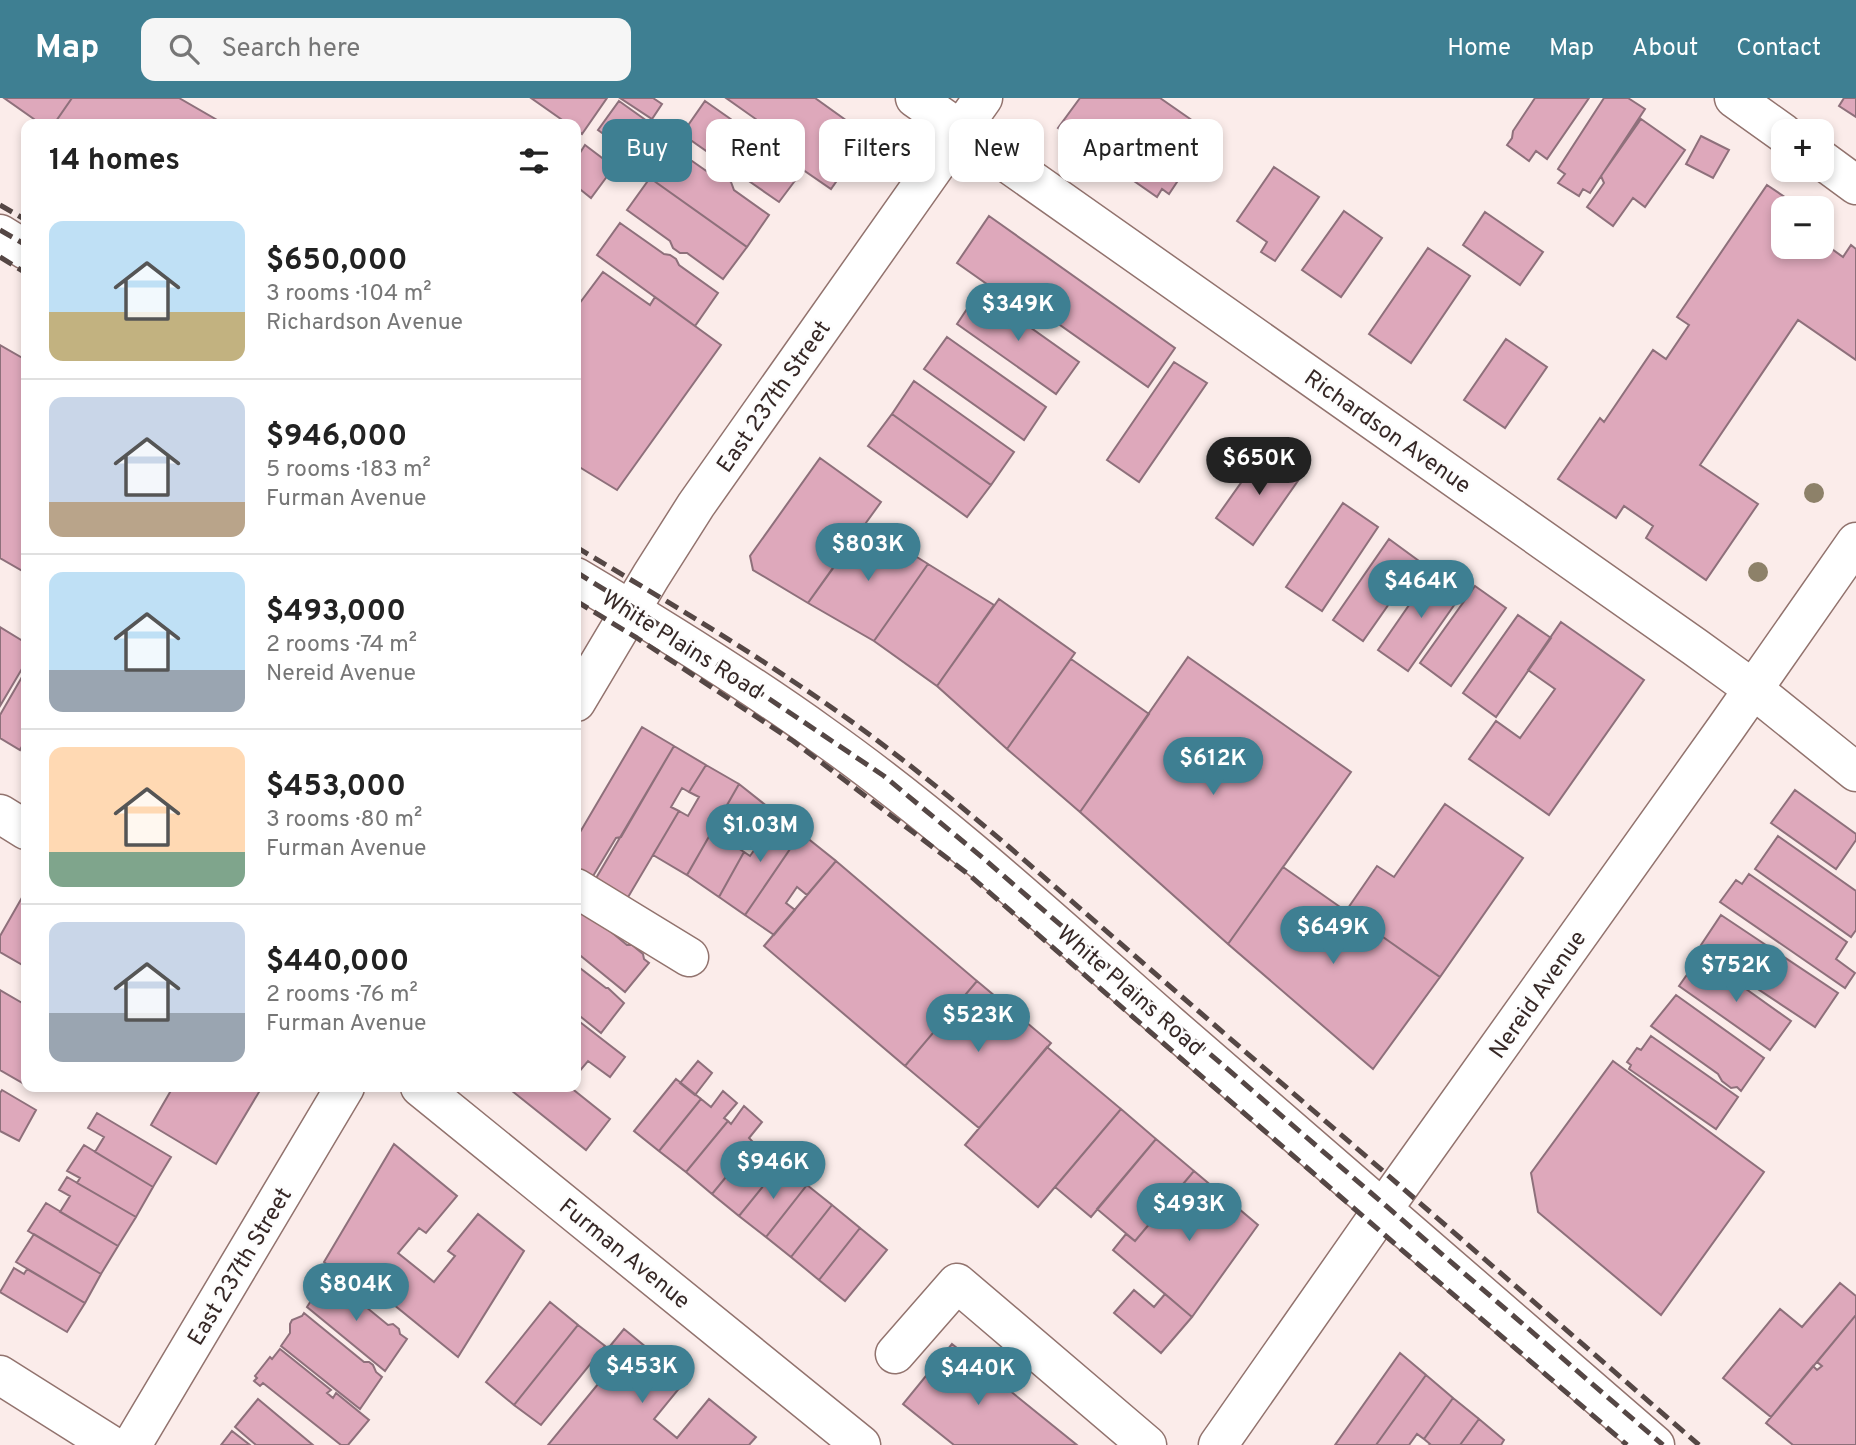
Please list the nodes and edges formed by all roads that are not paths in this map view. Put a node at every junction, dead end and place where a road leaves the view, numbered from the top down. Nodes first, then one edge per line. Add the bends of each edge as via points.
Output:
1 (915, 98) edge
2 (983, 98) edge
3 (1734, 98) edge
4 (968, 119) edge
5 (949, 122) edge
6 (1771, 124) edge
7 (949, 146) edge
8 (1834, 169) edge
9 (1034, 182) edge
10 (1856, 185) edge
11 (0, 234) edge
12 (21, 247) edge
13 (1856, 542) edge
14 (581, 581) edge
15 (630, 610) junction
16 (1753, 689) junction
17 (581, 693) edge
18 (1856, 772) edge
19 (0, 814) edge
20 (21, 827) edge
21 (581, 891) edge
22 (689, 957) dead end
23 (342, 1092) edge
24 (427, 1092) edge
25 (1383, 1209) junction
26 (895, 1354) dead end
27 (0, 1375) edge
28 (111, 1445) edge
29 (132, 1445) edge
30 (861, 1445) edge
31 (1147, 1445) edge
32 (1218, 1445) edge
33 (1655, 1445) edge

1 - 5 street, Richardson Avenue
2 - 4 street, East 237th Street
3 - 6 street
7 - 15 street, East 237th Street via 722,467
8 - 10 street
9 - 16 street, Richardson Avenue
11 - 12 street
13 - 16 street, Nereid Avenue
14 - 15 street, White Plains Road
15 - 17 street, East 237th Street
15 - 25 street, White Plains Road via 785,709 921,811
16 - 18 street, Richardson Avenue
16 - 25 street, Nereid Avenue
19 - 20 street
21 - 22 street
23 - 29 street, East 237th Street
24 - 30 street, Furman Avenue
25 - 32 street, Nereid Avenue
25 - 33 street, White Plains Road
26 - 31 street via 957,1283
27 - 28 street

